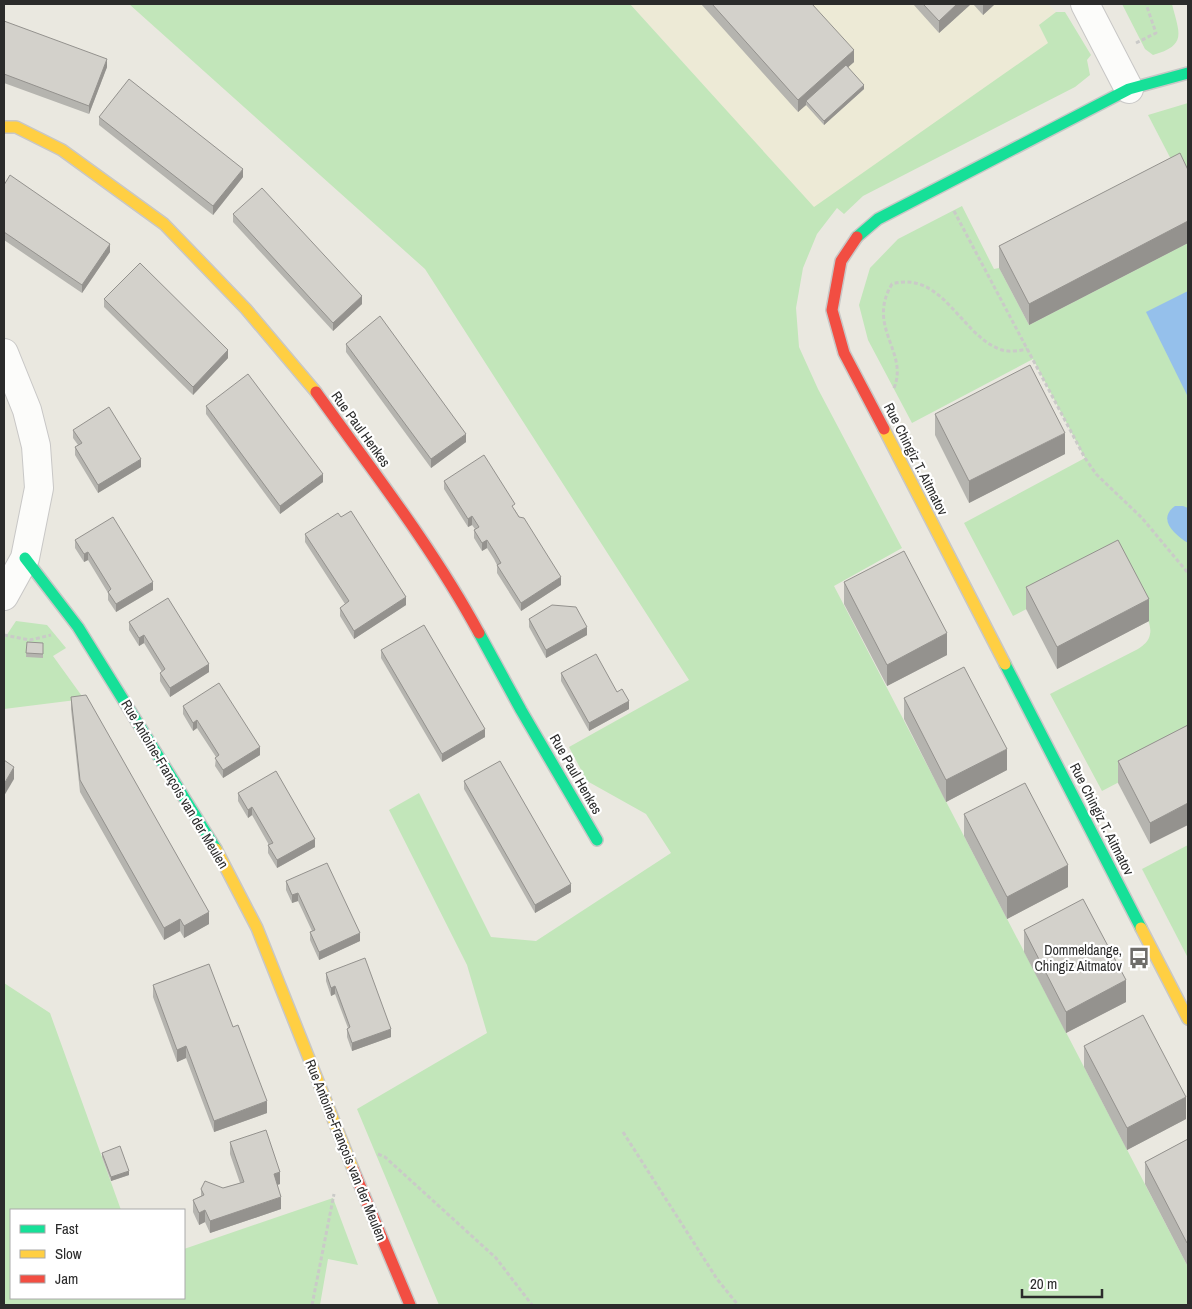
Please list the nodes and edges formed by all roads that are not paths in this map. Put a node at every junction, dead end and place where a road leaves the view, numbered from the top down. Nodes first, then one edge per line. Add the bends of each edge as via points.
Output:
1 (1085, 4) edge
2 (1188, 73) edge
3 (1129, 89) junction
4 (4, 127) edge
5 (4, 353) edge
6 (25, 558) junction
7 (4, 596) edge
8 (597, 840) dead end
9 (1188, 1020) edge
10 (410, 1305) edge

1 - 3 street
2 - 3 street, Rue Chingiz T. Aitmatov
3 - 9 street, Rue Chingiz T. Aitmatov via 878,219 857,237 841,261 832,310 844,353
4 - 8 street, Rue Paul Henkes via 16,127 62,150 164,224 246,309 302,376 388,492 462,601
5 - 6 street via 27,410 36,446 39,488
6 - 7 street
6 - 10 street, Rue Antoine-François van der Meulen via 78,627 208,833 257,928

